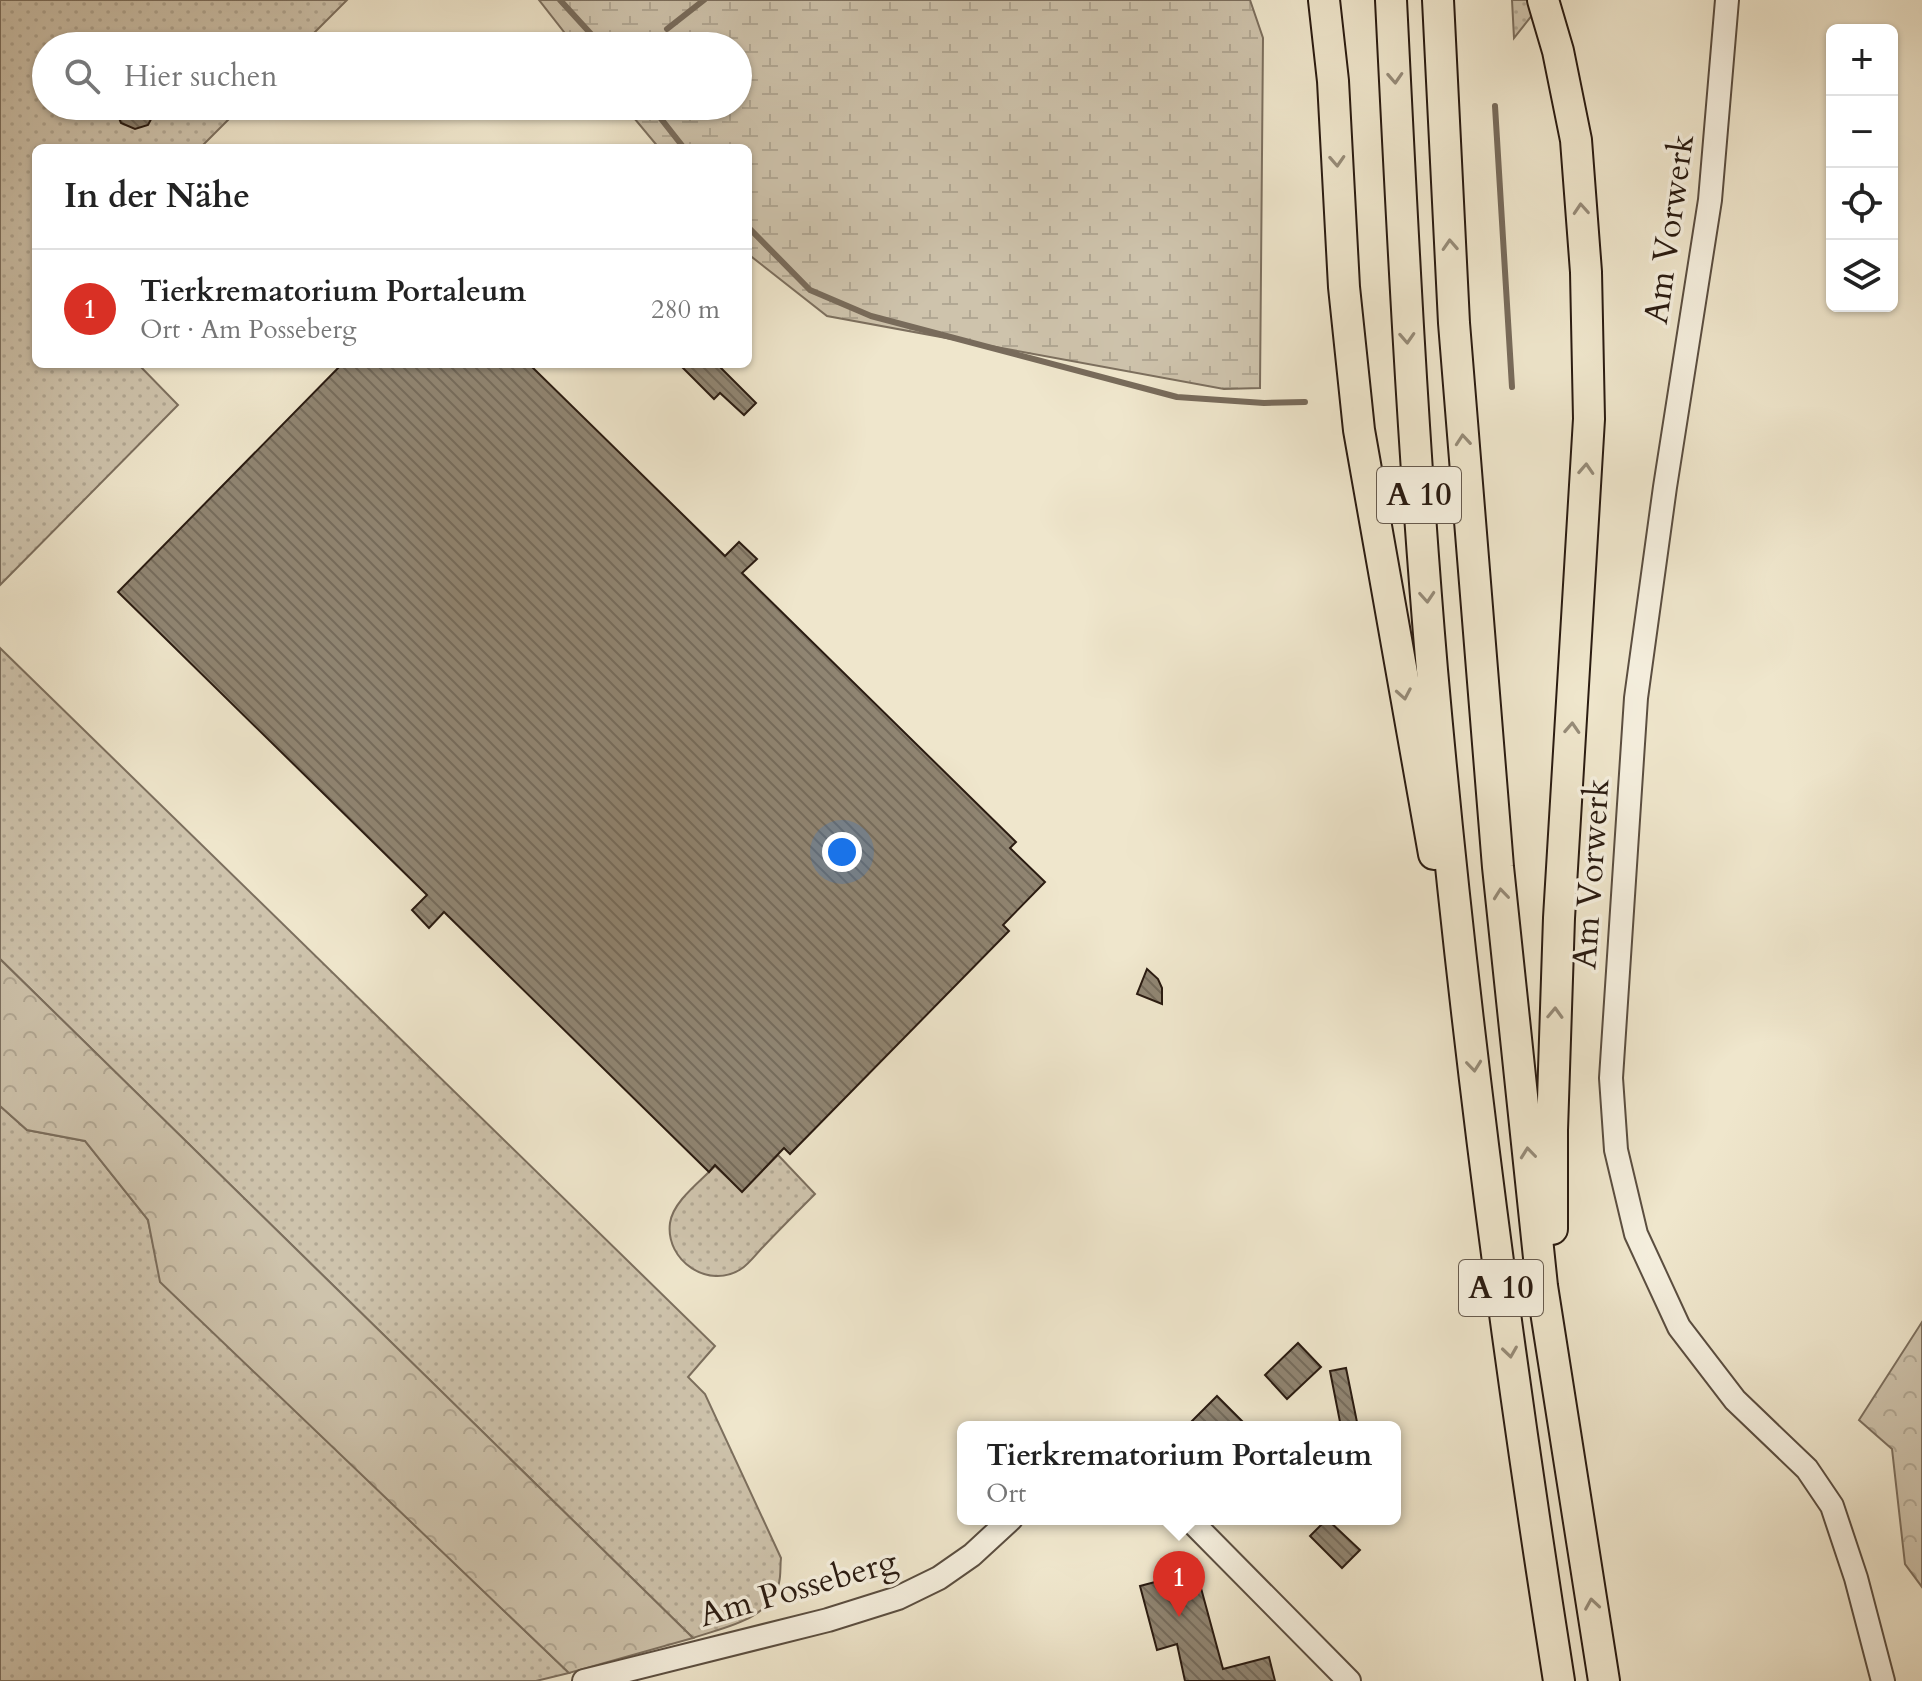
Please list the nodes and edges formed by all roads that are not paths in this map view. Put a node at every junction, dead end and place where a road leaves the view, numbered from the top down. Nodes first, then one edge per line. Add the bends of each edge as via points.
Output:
1 (1324, 0) edge
2 (1391, 0) edge
3 (1438, 0) edge
4 (1543, 0) edge
5 (1727, 0) edge
6 (1465, 988) junction
7 (1542, 1286) junction
8 (1004, 1525) edge
9 (1195, 1525) edge
10 (584, 1681) edge
11 (1349, 1681) edge
12 (1559, 1681) edge
13 (1604, 1681) edge
14 (1883, 1681) edge

1 -> 6 highway via 1359,430 1432,846
2 -> 6 highway, A 10 via 1408,361 1432,671
7 -> 3 highway, A 10 via 1495,836 1454,323
7 -> 4 highway via 1554,1217 1559,918 1589,419 1576,140
5 - 14 street, Am Vorwerk via 1710,200 1636,698 1611,1078 1616,1150 1636,1234 1679,1327 1735,1400 1807,1469 1832,1506
6 -> 12 highway, A 10 via 1489,1204
13 -> 7 highway, A 10
8 - 10 street, Am Posseberg via 961,1563 898,1598
9 - 11 street

